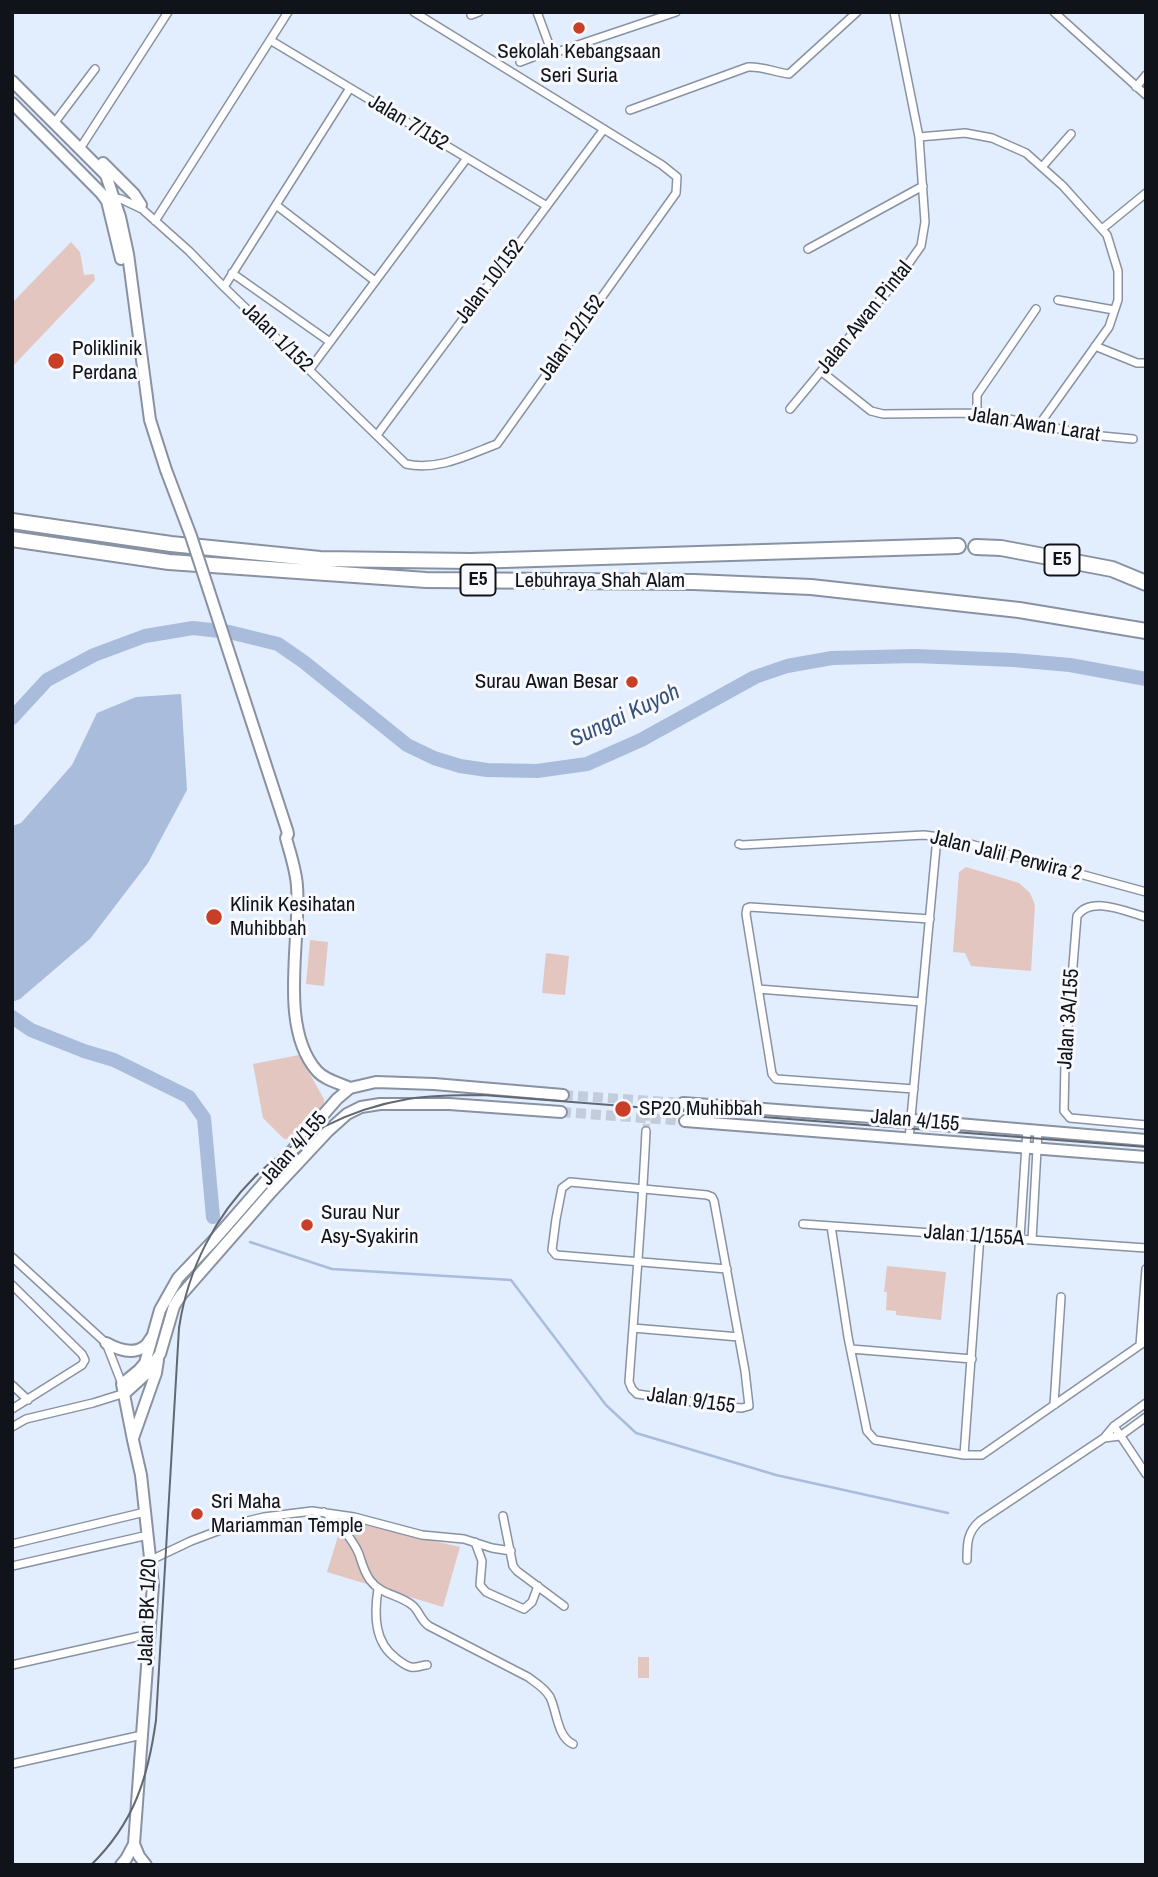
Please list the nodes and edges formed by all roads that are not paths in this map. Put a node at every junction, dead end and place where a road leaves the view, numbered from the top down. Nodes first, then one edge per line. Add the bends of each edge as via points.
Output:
1 (168, 12) edge
2 (288, 12) edge
3 (415, 12) edge
4 (537, 12) edge
5 (676, 12) edge
6 (858, 12) edge
7 (894, 12) edge
8 (1054, 12) edge
9 (270, 40) junction
10 (554, 51) junction
11 (520, 62) dead end
12 (95, 69) dead end
13 (1146, 75) edge
14 (12, 81) edge
15 (1136, 87) junction
16 (350, 88) junction
17 (1146, 95) edge
18 (12, 103) edge
19 (630, 110) dead end
20 (55, 122) junction
21 (604, 129) junction
22 (1072, 134) dead end
23 (919, 136) junction
24 (80, 147) junction
25 (467, 158) junction
26 (1042, 167) junction
27 (923, 186) junction
28 (1146, 193) edge
29 (109, 195) junction
30 (276, 205) junction
31 (547, 206) junction
32 (141, 207) junction
33 (155, 221) junction
34 (1102, 229) junction
35 (808, 249) dead end
36 (232, 273) junction
37 (375, 281) junction
38 (223, 287) junction
39 (1058, 300) dead end
40 (1036, 309) dead end
41 (1114, 310) junction
42 (330, 342) junction
43 (1095, 346) junction
44 (1146, 363) edge
45 (310, 369) junction
46 (822, 372) junction
47 (790, 409) dead end
48 (977, 414) junction
49 (1038, 425) junction
50 (377, 435) junction
51 (1133, 439) dead end
52 (417, 466) joint
53 (12, 522) edge
54 (12, 539) edge
55 (958, 546) dead end
56 (976, 547) dead end
57 (1146, 583) edge
58 (1146, 631) edge
59 (937, 837) junction
60 (739, 844) dead end
61 (1146, 892) edge
62 (1146, 917) edge
63 (930, 919) junction
64 (758, 989) junction
65 (922, 1002) junction
66 (351, 1088) junction
67 (914, 1089) junction
68 (563, 1095) tunnel mouth
69 (683, 1102) tunnel mouth
70 (561, 1112) tunnel mouth
71 (911, 1120) junction
72 (685, 1121) tunnel mouth
73 (1146, 1125) edge
74 (646, 1131) tunnel mouth
75 (1033, 1131) junction
76 (909, 1139) junction
77 (1146, 1140) edge
78 (1032, 1149) junction
79 (1146, 1157) edge
80 (642, 1189) junction
81 (803, 1224) dead end
82 (831, 1226) junction
83 (979, 1235) junction
84 (1020, 1238) junction
85 (1032, 1240) junction
86 (1146, 1248) edge
87 (12, 1257) edge
88 (638, 1262) junction
89 (727, 1269) junction
90 (1146, 1269) edge
91 (12, 1285) edge
92 (1060, 1297) dead end
93 (633, 1328) junction
94 (153, 1334) junction
95 (739, 1337) junction
96 (106, 1343) junction
97 (1143, 1343) edge
98 (851, 1349) junction
99 (160, 1354) junction
100 (972, 1359) junction
101 (12, 1385) edge
102 (124, 1388) junction
103 (28, 1400) junction
104 (1146, 1403) edge
105 (1054, 1405) junction
106 (12, 1409) edge
107 (1146, 1418) edge
108 (1114, 1426) junction
109 (12, 1427) edge
110 (1121, 1436) junction
111 (1104, 1438) junction
112 (133, 1440) junction
113 (964, 1455) junction
114 (1146, 1474) edge
115 (323, 1511) junction
116 (145, 1512) junction
117 (503, 1516) dead end
118 (148, 1535) junction
119 (475, 1542) junction
120 (12, 1544) edge
121 (511, 1551) junction
122 (151, 1560) junction
123 (967, 1560) dead end
124 (12, 1566) edge
125 (538, 1586) junction
126 (378, 1589) junction
127 (564, 1606) dead end
128 (150, 1634) junction
129 (12, 1665) edge
130 (427, 1665) dead end
131 (142, 1735) junction
132 (573, 1744) dead end
133 (12, 1765) edge
134 (134, 1843) junction
135 (121, 1865) edge
136 (146, 1865) edge

1 - 24 street
2 - 9 street
3 - 21 street
4 - 10 street
5 - 10 street
6 - 19 street via 789,74 748,67
7 - 23 street, Jalan Awan Pintal
8 - 15 street
9 - 16 street, Jalan 7/152
9 - 33 street
10 - 11 street
12 - 20 street
13 - 15 street
14 - 20 street
15 - 17 street
16 - 25 street, Jalan 7/152
16 - 30 street
18 - 29 street
20 - 24 street
21 - 31 street, Jalan 10/152
21 - 52 street, Jalan 12/152 via 677,177 676,193 497,444 454,460
22 - 26 street
23 - 26 street via 965,133 992,138 1026,153
23 - 27 street, Jalan Awan Pintal
24 - 29 street via 106,175
24 - 32 street via 120,179
25 - 31 street, Jalan 7/152
25 - 37 street
26 - 34 street
27 - 35 street
27 - 46 street, Jalan Awan Pintal via 925,222 920,246
28 - 34 street
29 - 32 street, Jalan 1/152 via 117,187
29 - 66 street via 137,344 144,420 285,834 297,885 295,1018 300,1040 318,1072
30 - 36 street
30 - 37 street
31 - 50 street, Jalan 10/152
32 - 33 street, Jalan 1/152
33 - 38 street, Jalan 1/152
34 - 41 street via 1118,271
36 - 38 street
36 - 42 street
37 - 42 street
38 - 45 street, Jalan 1/152
39 - 41 street
40 - 48 street via 977,396
41 - 43 street via 1109,327
42 - 45 street
43 - 44 street
43 - 49 street
45 - 50 street, Jalan 1/152
46 - 47 street, Jalan Awan Pintal
46 - 48 street, Jalan Awan Larat via 872,411 883,414
48 - 49 street, Jalan Awan Larat
49 - 51 street, Jalan Awan Larat
50 - 52 street, Jalan 1/152 via 406,464
53 - 55 highway, Lebuhraya Shah Alam / E5 via 320,559 471,561
54 - 58 highway, Lebuhraya Shah Alam / E5 via 169,562 426,580 811,587 1019,610
56 - 57 highway, E5 via 1112,569
59 - 60 street, Jalan Jalil Perwira 2
59 - 61 street, Jalan Jalil Perwira 2
59 - 63 street
62 - 73 street, Jalan 3A/155 via 1099,905 1089,906 1077,916 1064,1111 1070,1118
63 - 64 street via 750,906 746,914
63 - 65 street
64 - 65 street
64 - 67 street via 776,1079
65 - 67 street
66 - 68 street via 376,1082
66 - 94 street, Jalan 4/155 via 178,1278
67 - 71 street
69 - 71 street, Jalan 4/155
70 - 99 street, Jalan 4/155 via 380,1104 347,1114 181,1295
71 - 75 street, Jalan 4/155
71 - 76 street
72 - 76 street, Jalan 4/155
74 - 80 street, Jalan 9/155
75 - 77 street, Jalan 4/155
75 - 78 street
76 - 78 street, Jalan 4/155
78 - 79 street, Jalan 4/155
78 - 84 street
78 - 85 street
80 - 88 street, Jalan 9/155
80 - 88 street via 565,1185 552,1250 556,1255
80 - 89 street, Jalan 9/155 via 712,1197
81 - 82 street, Jalan 1/155A
82 - 83 street, Jalan 1/155A
82 - 98 street
83 - 84 street, Jalan 1/155A
83 - 100 street
84 - 85 street, Jalan 1/155A
85 - 86 street, Jalan 1/155A
87 - 96 street
88 - 89 street
88 - 93 street, Jalan 9/155
89 - 95 street, Jalan 9/155
90 - 97 street
91 - 103 street via 85,1360
92 - 105 street
93 - 95 street
93 - 95 street, Jalan 9/155 via 629,1382 638,1394 747,1408
94 - 96 street via 145,1346 135,1350
94 - 102 street, Jalan 4/155 via 145,1363
96 - 102 street
97 - 105 street
98 - 100 street
98 - 113 street via 867,1431 875,1440
99 - 102 street, Jalan 4/155 via 147,1373
99 - 112 street
100 - 113 street
101 - 103 street
102 - 109 street via 93,1403 26,1419
102 - 112 street, Jalan BK 1/20
103 - 106 street
104 - 108 street
105 - 113 street via 988,1452
107 - 110 street
108 - 110 street
108 - 111 street
110 - 111 street
110 - 114 street
111 - 123 street via 974,1527 967,1540
112 - 116 street, Jalan BK 1/20
115 - 119 street via 432,1537
115 - 122 street via 253,1519
115 - 126 street via 352,1542
116 - 118 street, Jalan BK 1/20
116 - 120 street
117 - 121 street
118 - 122 street, Jalan BK 1/20
118 - 124 street
119 - 121 street
119 - 125 street via 486,1592 524,1609
121 - 125 street via 513,1566
122 - 128 street, Jalan BK 1/20
125 - 127 street
126 - 130 street via 375,1621 383,1646 409,1667
126 - 132 street via 413,1605 429,1626 543,1688 565,1739
128 - 129 street
128 - 131 street, Jalan BK 1/20
131 - 133 street
131 - 134 street, Jalan BK 1/20
134 - 135 street, Jalan BK 1/20
134 - 136 street

